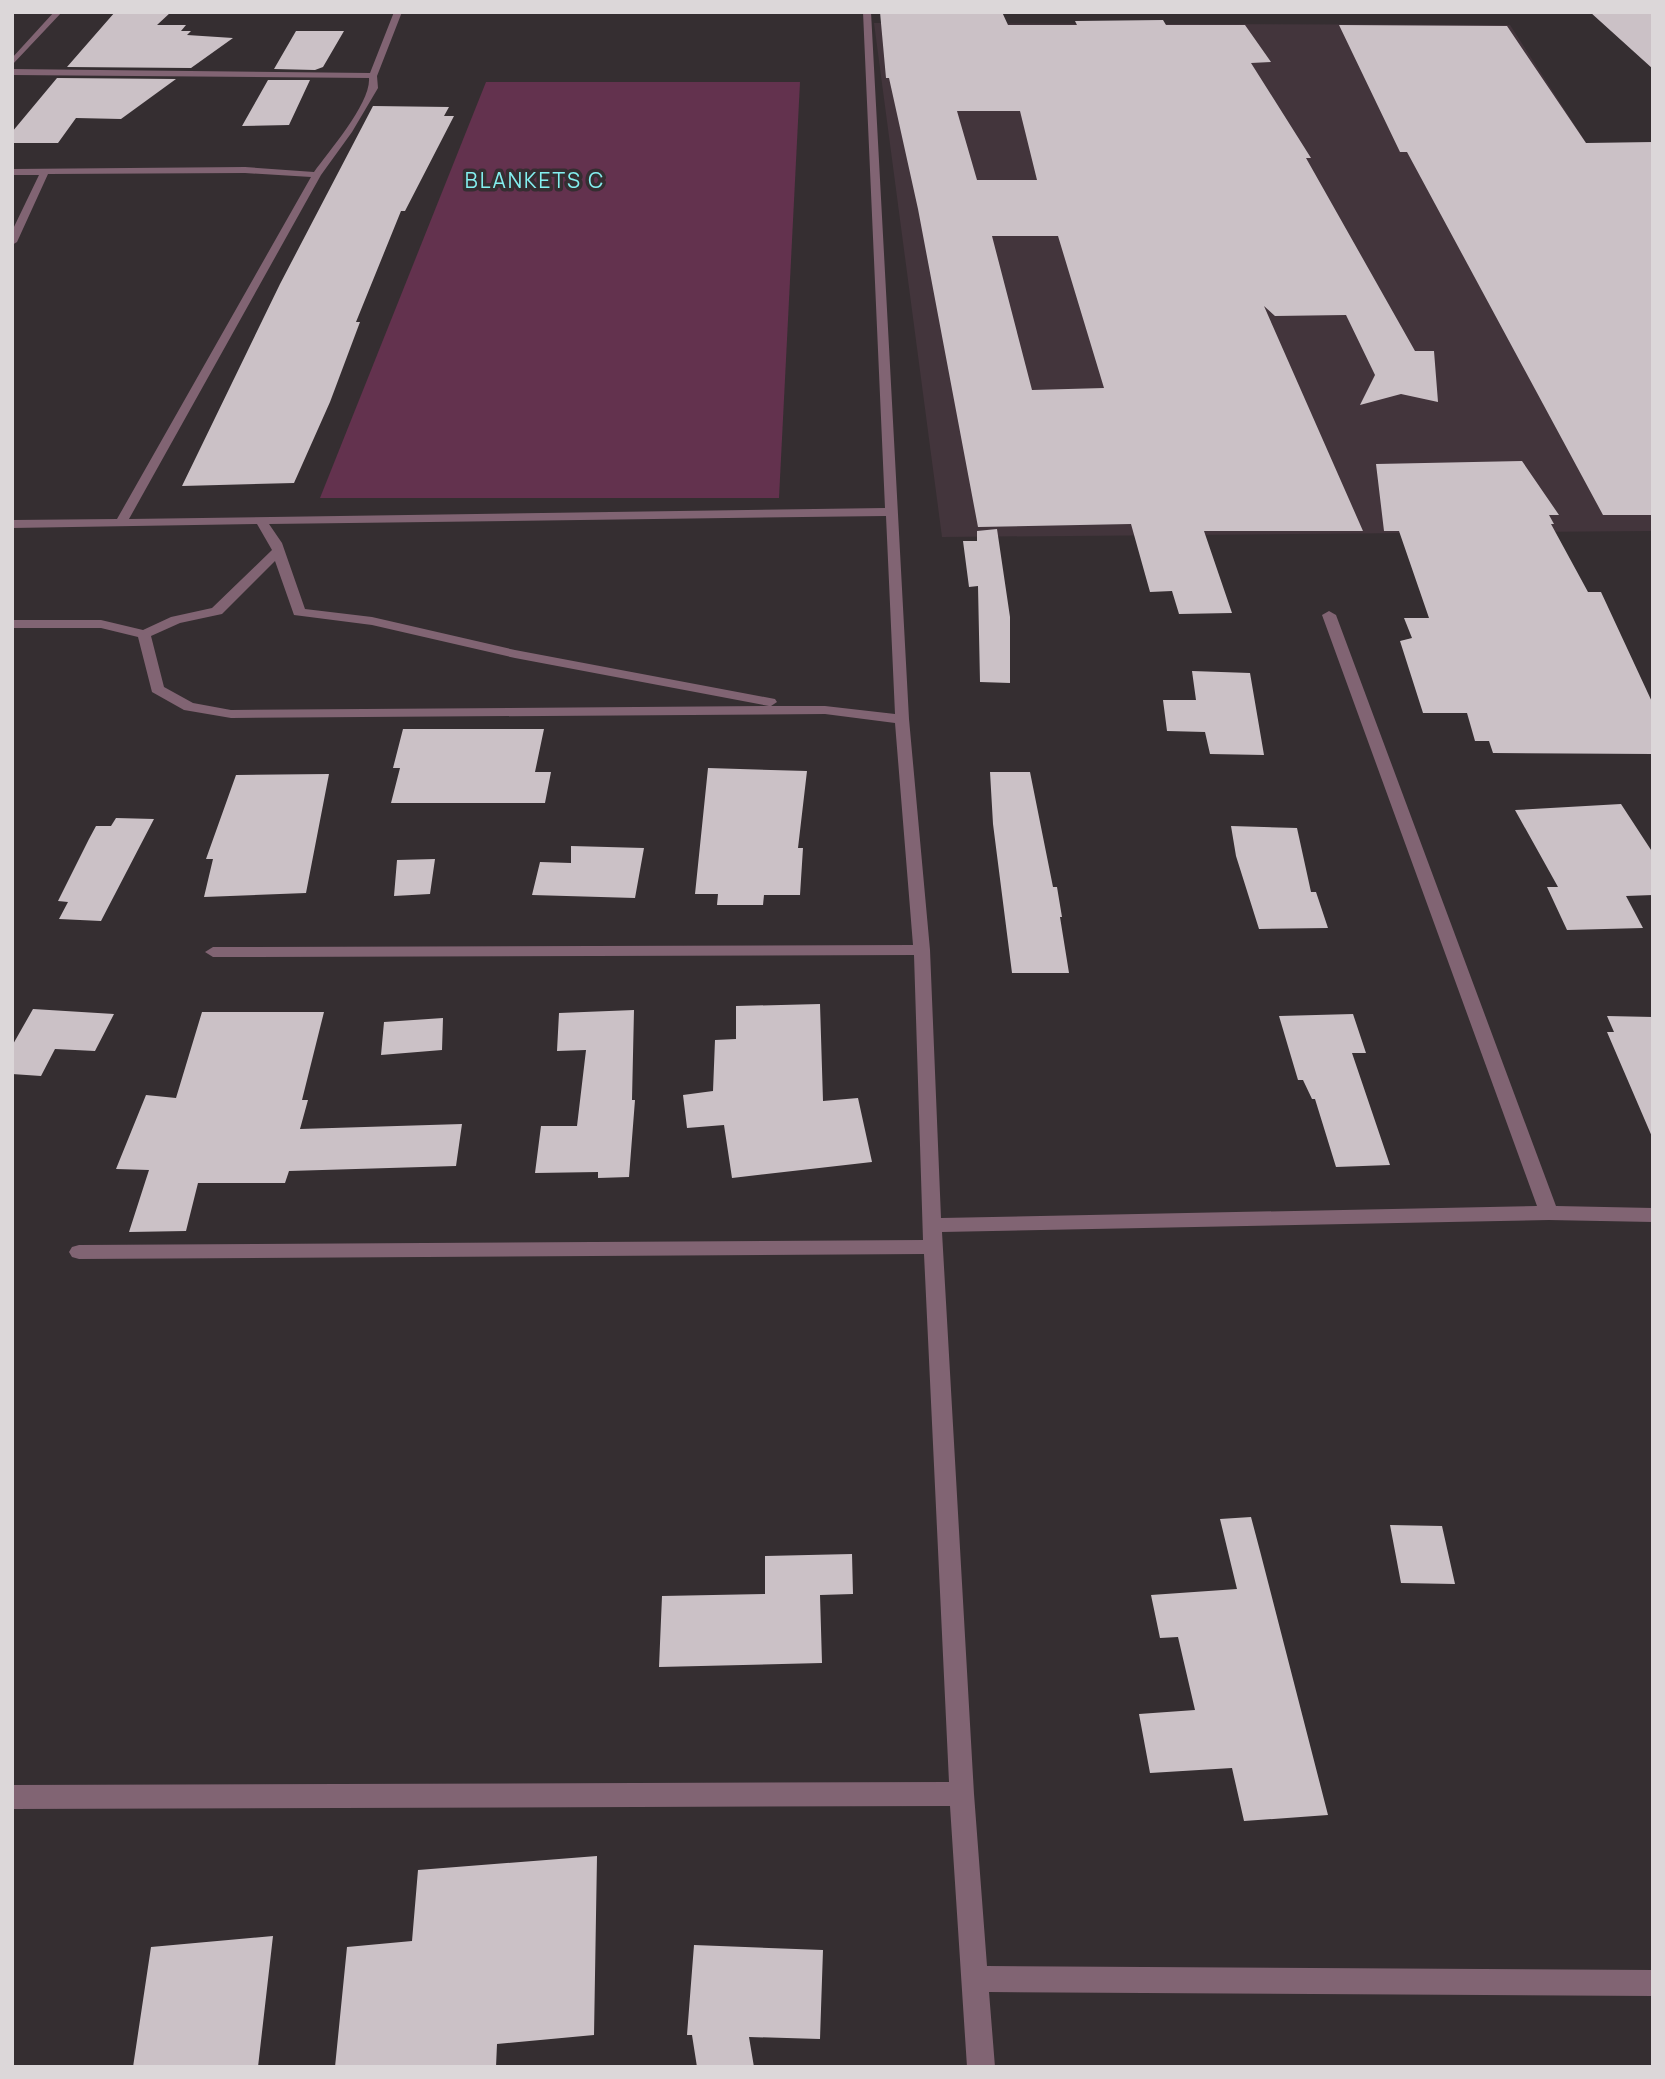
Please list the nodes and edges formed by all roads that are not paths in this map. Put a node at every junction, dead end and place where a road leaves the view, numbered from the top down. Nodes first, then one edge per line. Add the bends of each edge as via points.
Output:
1 (58, 12) edge
2 (398, 12) edge
3 (867, 12) edge
4 (12, 63) edge
5 (12, 72) edge
6 (373, 76) junction
7 (12, 172) edge
8 (44, 173) junction
9 (317, 175) junction
10 (12, 242) edge
11 (892, 512) junction
12 (121, 523) junction
13 (262, 523) junction
14 (12, 524) edge
15 (278, 551) junction
16 (1329, 615) dead end
17 (12, 624) edge
18 (144, 634) junction
19 (825, 710) junction
20 (902, 719) junction
21 (922, 950) junction
22 (213, 952) dead end
23 (1549, 1213) junction
24 (1653, 1214) edge
25 (932, 1225) junction
26 (934, 1247) junction
27 (79, 1252) dead end
28 (962, 1794) junction
29 (12, 1797) edge
30 (974, 1979) junction
31 (1653, 1983) edge
32 (981, 2067) edge

1 - 4 street
2 - 6 street
3 - 11 street
5 - 6 street
6 - 9 street via 374,88
7 - 8 street
8 - 9 street via 245,170
8 - 10 street
9 - 12 street
11 - 13 street
11 - 20 street
12 - 13 street
12 - 14 street
13 - 15 street
15 - 18 street via 217,611 176,620
15 - 19 street via 299,612 372,621 515,654
16 - 23 street
17 - 18 street via 101,624
18 - 19 street via 157,689 189,707 231,714
19 - 20 street
20 - 21 street
21 - 22 street
21 - 25 street
23 - 24 street
23 - 25 street
25 - 26 street
26 - 27 street
26 - 28 street
28 - 29 street
28 - 30 street
30 - 31 street
30 - 32 street

